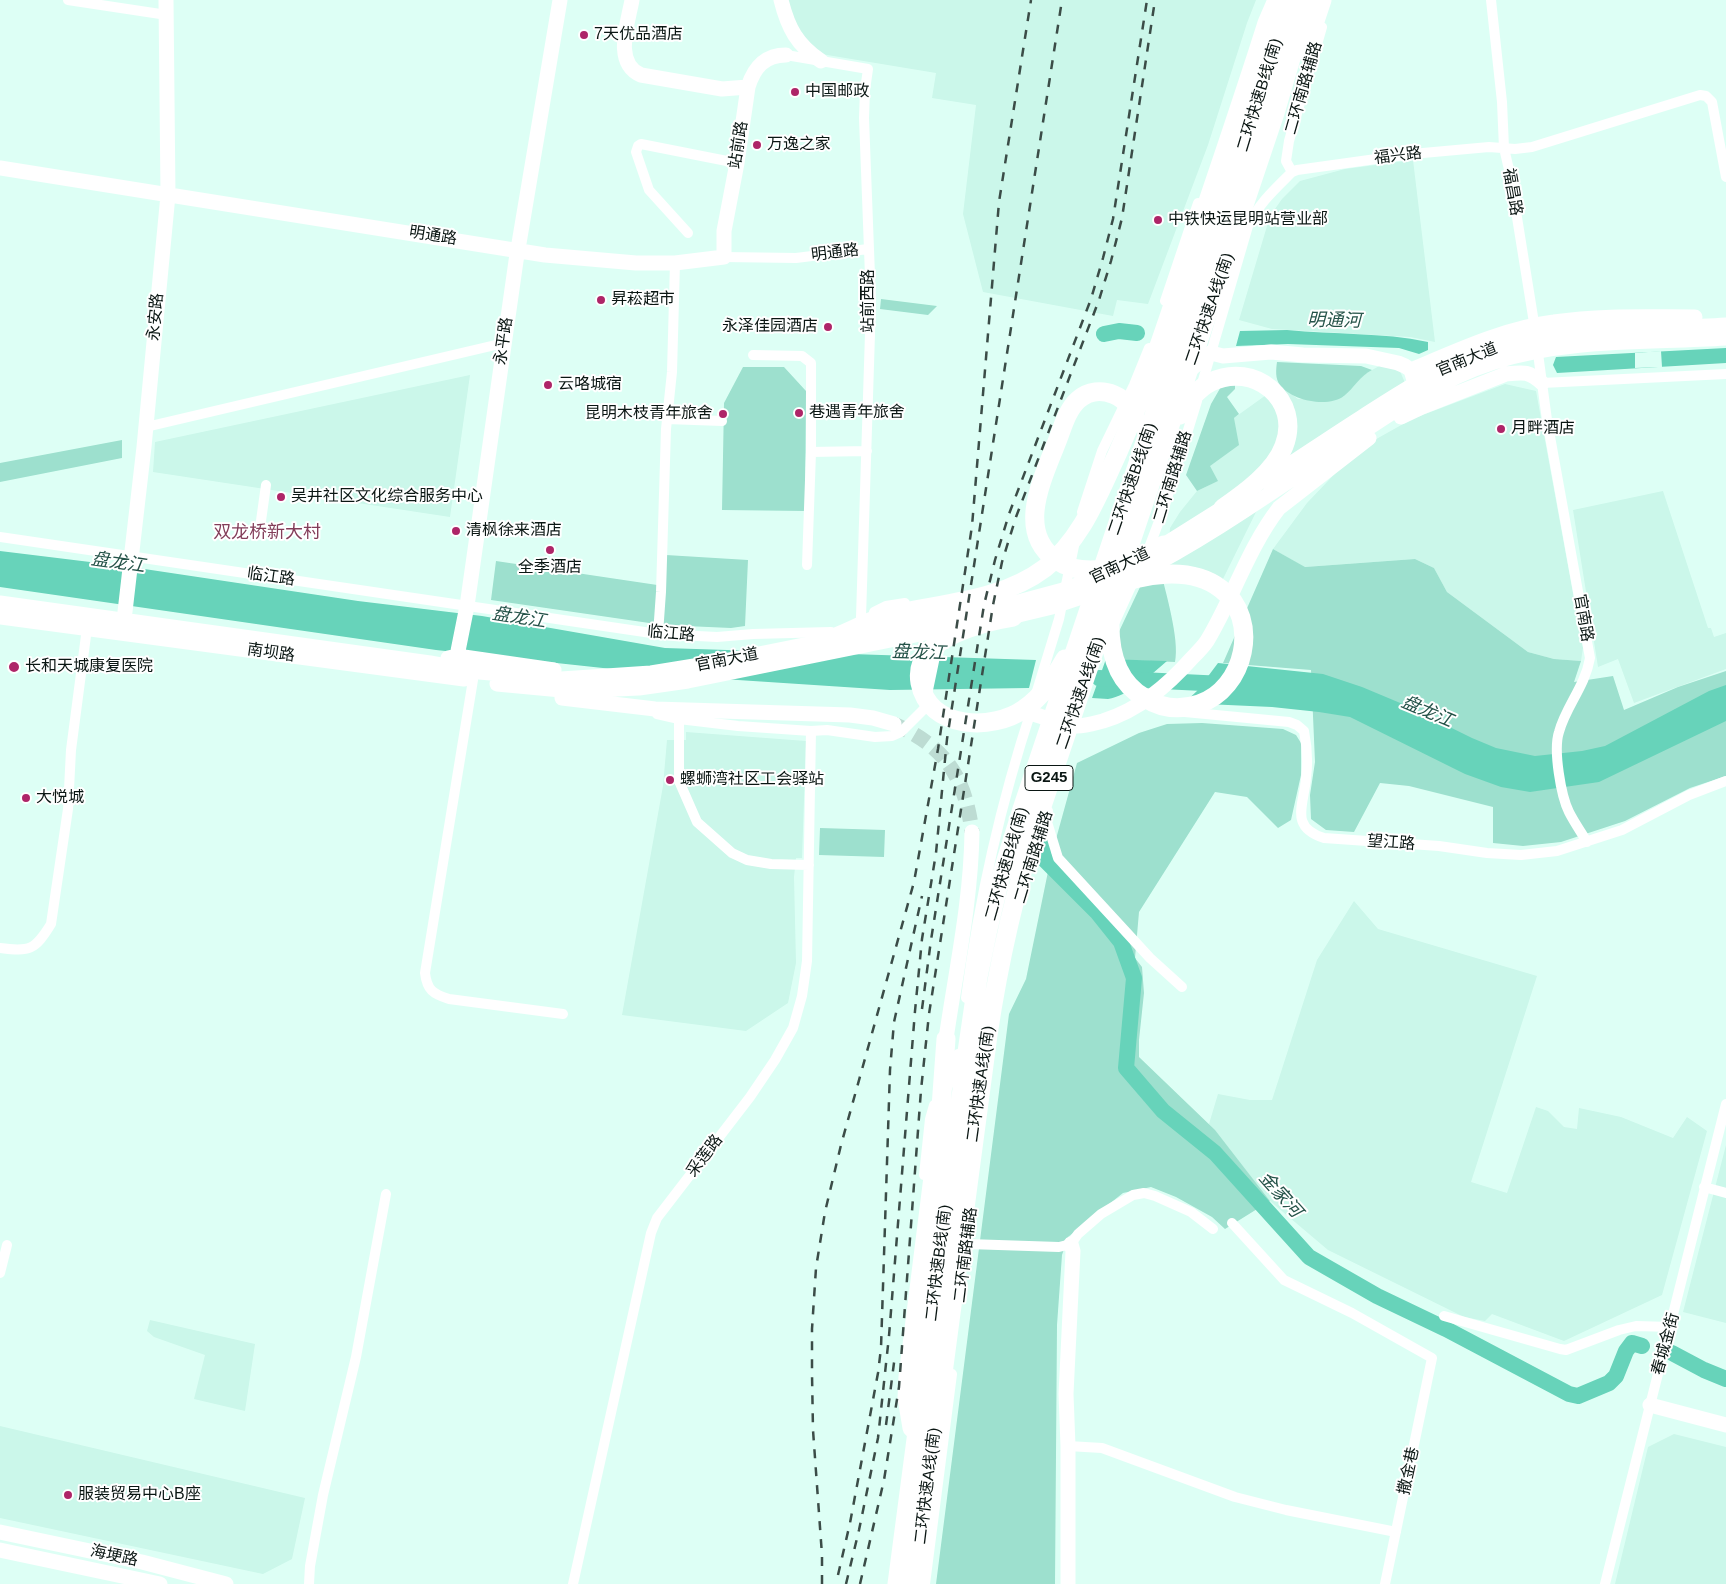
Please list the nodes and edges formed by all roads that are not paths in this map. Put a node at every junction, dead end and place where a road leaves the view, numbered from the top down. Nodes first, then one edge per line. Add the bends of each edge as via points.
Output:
1 (68, 0) edge
2 (560, 0) edge
3 (632, 0) edge
4 (781, 0) edge
5 (1267, 0) edge
6 (1277, 0) edge
7 (1290, 0) edge
8 (1306, 0) edge
9 (1322, 0) edge
10 (1330, 0) edge
11 (1491, 0) edge
12 (166, 7) edge
13 (786, 55) joint
14 (821, 61) junction
15 (748, 88) junction
16 (1266, 139) junction
17 (1504, 148) junction
18 (737, 163) junction
19 (0, 168) edge
20 (1292, 172) junction
21 (1726, 177) edge
22 (168, 195) junction
23 (688, 234) dead end
24 (868, 249) junction
25 (518, 250) junction
26 (724, 257) junction
27 (675, 263) junction
28 (1178, 276) junction
29 (1172, 308) junction
30 (1726, 318) edge
31 (1726, 325) edge
32 (1534, 326) junction
33 (1155, 329) junction
34 (1675, 334) junction
35 (1726, 338) edge
36 (504, 343) junction
37 (1211, 353) junction
38 (753, 355) dead end
39 (1411, 370) junction
40 (1185, 373) junction
41 (1726, 374) edge
42 (1542, 383) junction
43 (1422, 407) junction
44 (667, 419) junction
45 (722, 421) dead end
46 (146, 427) junction
47 (867, 451) junction
48 (811, 452) junction
49 (1155, 470) junction
50 (266, 485) dead end
51 (1223, 508) junction
52 (259, 535) dead end
53 (0, 537) edge
54 (1164, 545) junction
55 (1110, 546) junction
56 (132, 562) junction
57 (807, 565) dead end
58 (1120, 577) junction
59 (1097, 593) junction
60 (0, 603) edge
61 (466, 609) junction
62 (0, 617) edge
63 (861, 617) junction
64 (1013, 617) junction
65 (124, 620) junction
66 (88, 628) junction
67 (658, 634) junction
68 (821, 642) junction
69 (458, 654) junction
70 (430, 663) junction
71 (469, 676) junction
72 (586, 685) junction
73 (542, 689) joint
74 (1147, 700) junction
75 (629, 707) junction
76 (1030, 713) junction
77 (679, 718) junction
78 (1066, 723) junction
79 (896, 728) junction
80 (811, 731) junction
81 (1726, 781) edge
82 (1048, 811) junction
83 (972, 832) tunnel mouth
84 (1588, 842) junction
85 (808, 865) junction
86 (0, 948) edge
87 (1182, 986) dead end
88 (563, 1014) dead end
89 (946, 1039) joint
90 (942, 1093) junction
91 (1726, 1104) edge
92 (1704, 1187) junction
93 (1726, 1192) edge
94 (386, 1194) dead end
95 (1232, 1223) dead end
96 (1213, 1229) dead end
97 (968, 1244) junction
98 (1071, 1244) junction
99 (7, 1245) dead end
100 (0, 1270) edge
101 (1444, 1316) dead end
102 (1671, 1327) junction
103 (1650, 1405) junction
104 (1726, 1424) edge
105 (1068, 1446) junction
106 (911, 1472) junction
107 (0, 1532) edge
108 (1396, 1532) junction
109 (0, 1550) edge
110 (160, 1584) edge
111 (226, 1584) edge
112 (309, 1584) edge
113 (573, 1584) edge
114 (889, 1584) edge
115 (898, 1584) edge
116 (914, 1584) edge
117 (925, 1584) edge
118 (1068, 1584) edge
119 (1385, 1584) edge
120 (1605, 1584) edge

1 - 12 street
2 - 25 main road, 永平路
3 - 15 main road via 625,56 634,72 722,89
4 - 14 main road via 784,14 799,43
5 - 28 street
6 - 28 highway
7 - 55 highway, 二环快速B线(南) via 1246,142
7 - 78 main road, G245 via 1267,84
8 - 16 highway, 二环快速A线(南)
8 - 40 main road, G245
9 - 16 highway via 1309,39
10 - 20 street, 二环南路辅路 via 1289,141 1286,161
11 - 17 street, 福昌路
12 - 22 main road, 永安路
13 - 14 street, 站前西路
13 - 15 main road, 站前路 via 769,58 759,66
14 - 24 street, 站前西路 via 868,69 864,118
15 - 18 main road, 站前路
16 - 49 highway, 二环快速A线(南)
17 - 20 street, 福兴路 via 1412,154
17 - 21 street, 福兴路 via 1532,147 1700,95 1712,102
17 - 32 street, 福昌路
18 - 23 street via 638,146 636,152 649,190
18 - 26 main road, 站前路 via 724,231
19 - 22 main road, 明通路
20 - 37 street, 二环南路辅路 via 1259,206 1248,226
22 - 25 main road, 明通路
22 - 46 main road, 永安路
24 - 26 street, 明通路 via 796,258
24 - 47 street, 站前西路 via 871,302
25 - 27 main road, 明通路 via 636,263
25 - 36 main road, 永平路
26 - 27 main road, 明通路
27 - 44 street via 672,372
28 - 29 highway
28 - 33 street
29 - 33 highway
29 - 68 highway via 1150,374 1112,466 1083,525 1046,567 1005,590 886,616
30 - 32 main road via 1596,318
31 - 34 main road, 官南大道
32 - 39 main road via 1462,348
32 - 42 street, 福昌路
33 - 76 street via 1094,474 1078,528 1059,619
34 - 35 main road, 官南大道
34 - 51 main road, 官南大道 via 1605,330 1555,335 1466,358 1400,392
34 - 59 main road, 官南大道 via 1557,348 1508,358 1458,375 1407,403 1177,552
36 - 46 street
36 - 61 main road, 永平路
37 - 39 main road via 1223,356 1271,352 1366,356 1398,362
37 - 40 main road
37 - 78 street, 二环南路辅路 via 1157,529
38 - 48 street via 802,356 810,363
39 - 43 main road
40 - 78 main road, G245
41 - 42 street
42 - 43 main road via 1533,374 1506,374
42 - 84 street, 官南路 via 1590,658 1583,682 1559,732 1556,748 1568,812
43 - 74 main road via 1387,423 1279,508 1256,542 1206,642 1159,692
44 - 45 street
44 - 67 street
46 - 56 main road, 永安路
47 - 48 street
47 - 63 street, 站前西路
48 - 57 street
49 - 51 highway via 1176,421 1205,385 1235,376 1266,385 1278,396 1286,411 1288,429 1284,447 1257,482
49 - 58 highway, 二环快速A线(南)
50 - 52 street
51 - 54 main road, 官南大道
53 - 56 street, 临江路
54 - 55 highway via 1120,565 1090,570 1058,560 1040,541 1035,523 1036,504 1057,442 1074,405 1082,397 1097,392 1115,395 1125,402 1132,409 1136,421 1128,478
54 - 68 main road, 官南大道 via 1113,572 1049,595
55 - 59 highway, 二环快速B线(南)
56 - 61 street, 临江路
56 - 65 main road, 永安路
58 - 59 highway via 1118,583 1116,589 1114,595 1112,607 1110,640 1114,662 1125,682 1147,700 1168,707 1203,703 1223,689 1238,669 1244,642 1240,616 1221,588 1200,579 1176,575 1132,579 1119,583 1113,586
58 - 116 highway, 二环快速A线(南) via 1031,841 1001,956
59 - 64 main road, 官南大道
59 - 64 highway via 1073,646 1047,688 1032,704 1007,718 989,722 961,721 939,712 926,698 920,681 921,666 929,652 949,637
59 - 106 highway, 二环快速B线(南) via 1014,836 983,952 961,1091
60 - 65 main road, 南坝路
61 - 67 street, 临江路
61 - 69 main road, 永平路
62 - 66 main road, 南坝路
63 - 67 street, 临江路 via 823,633 718,637
63 - 79 street, 临江路 via 886,606 909,602 920,603 937,619 936,652 924,709
64 - 72 main road, 官南大道 via 688,681 626,689
65 - 66 main road, 南坝路
65 - 70 main road, 南坝路
65 - 71 main road, 南坝路
66 - 86 street via 71,750 68,809 51,924 42,939 26,950
68 - 72 main road, 官南大道
69 - 70 main road
69 - 72 main road via 553,670
70 - 71 main road, 南坝路
71 - 72 main road, 官南大道 via 533,677
71 - 73 main road, 南坝路
71 - 75 main road via 569,700
71 - 88 street via 426,981 433,992 449,999
72 - 73 main road, 官南大道
74 - 78 main road via 1110,719
74 - 84 street, 望江路 via 1194,714 1297,725 1304,731 1306,744 1306,778 1300,810 1302,823 1312,834 1324,838 1522,855 1557,851
75 - 77 street
75 - 79 main road via 850,715 873,718
76 - 78 main road
76 - 90 street via 1009,782 981,900 956,1064 950,1083
77 - 80 street
77 - 85 street via 679,781 697,822 732,853 747,860
78 - 82 street, 二环南路辅路
78 - 115 main road, G245 via 1008,861 981,977
78 - 116 main road, G245 via 1014,888 993,980
79 - 80 street via 892,736 876,737
80 - 85 street, 采莲路
81 - 84 street, 望江路 via 1689,795 1622,830
82 - 87 street via 1047,822 1058,858 1150,958
82 - 97 street, 二环南路辅路 via 1023,886 1004,968
83 - 89 main road via 968,898
85 - 113 street, 采莲路 via 808,961 793,1028 750,1097 657,1218 650,1233
89 - 90 highway
90 - 106 highway via 908,1383 913,1446
90 - 114 street via 933,1109 928,1135 914,1301 908,1444
91 - 92 street, 春城金街
92 - 93 street
92 - 102 street, 春城金街
94 - 112 street via 356,1357 323,1495
95 - 108 street, 撒金巷 via 1284,1280 1352,1313 1432,1358
96 - 98 street via 1191,1212 1144,1193 1134,1195 1101,1214
97 - 98 street via 1059,1247
97 - 117 street, 二环南路辅路
98 - 105 main road via 1074,1251 1066,1394
99 - 100 street
101 - 102 street via 1566,1350 1636,1326
102 - 103 street, 春城金街
103 - 104 main road
103 - 120 street, 春城金街
105 - 108 street via 1102,1448 1235,1498
105 - 118 main road
106 - 115 highway, 二环快速B线(南)
107 - 111 main road, 海埂路 via 142,1562
108 - 119 street, 撒金巷
109 - 110 main road, 海埂路

